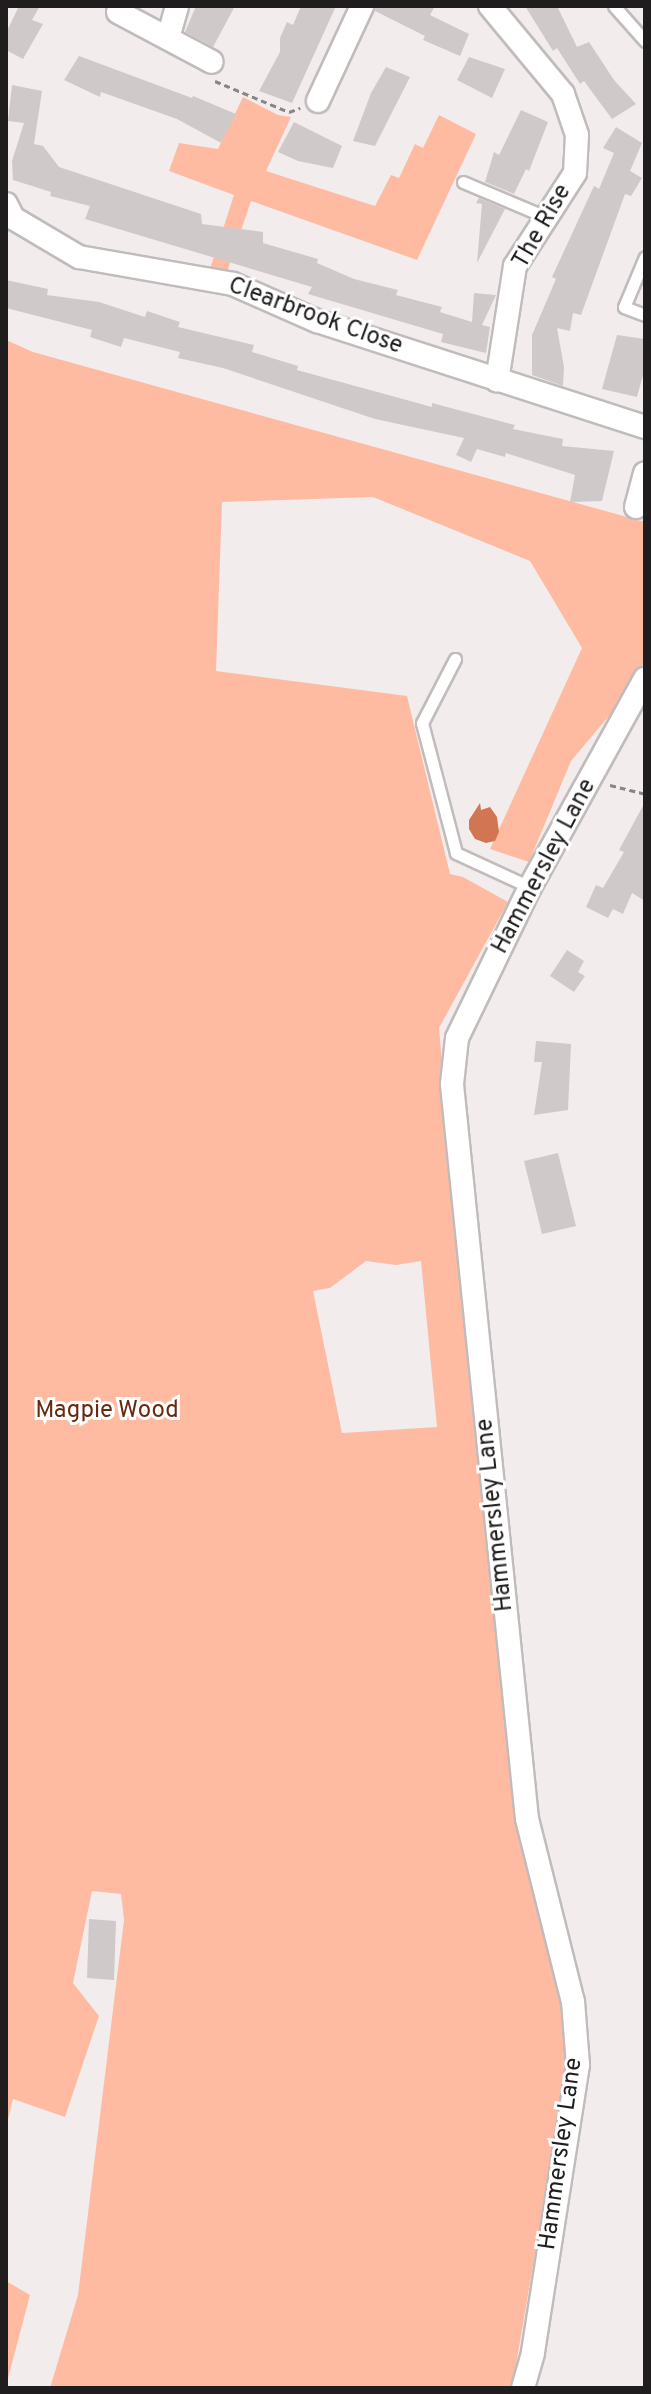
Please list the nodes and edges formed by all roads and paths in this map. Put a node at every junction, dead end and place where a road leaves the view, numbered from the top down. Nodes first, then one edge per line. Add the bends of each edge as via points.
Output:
1 (177, 6) edge
2 (362, 6) edge
3 (490, 6) edge
4 (614, 6) edge
5 (118, 12) dead end
6 (168, 38) junction
7 (645, 41) edge
8 (212, 62) joint
9 (318, 101) joint
10 (463, 182) dead end
11 (6, 204) edge
12 (546, 217) junction
13 (645, 257) edge
14 (645, 315) edge
15 (497, 381) junction
16 (645, 427) edge
17 (645, 473) edge
18 (636, 507) dead end
19 (455, 659) dead end
20 (645, 679) edge
21 (589, 784) junction
22 (645, 794) edge
23 (530, 887) junction
24 (523, 2388) edge

1 - 6 street
2 - 9 street
3 - 12 street, The Rise via 563,94 577,135 575,173
4 - 7 lane
5 - 6 street
6 - 8 street
8 - 9 path via 216,83 289,112
10 - 12 lane
11 - 15 street, Clearbrook Close via 13,218 79,257 233,284 317,321
12 - 15 street, The Rise via 515,266
13 - 14 lane via 624,307
15 - 16 street, Clearbrook Close
17 - 18 street
19 - 23 lane via 422,723 456,853
20 - 21 street, Hammersley Lane
21 - 22 path
21 - 23 street, Hammersley Lane
23 - 24 street, Hammersley Lane via 457,1038 452,1084 527,1819 573,2002 578,2065

